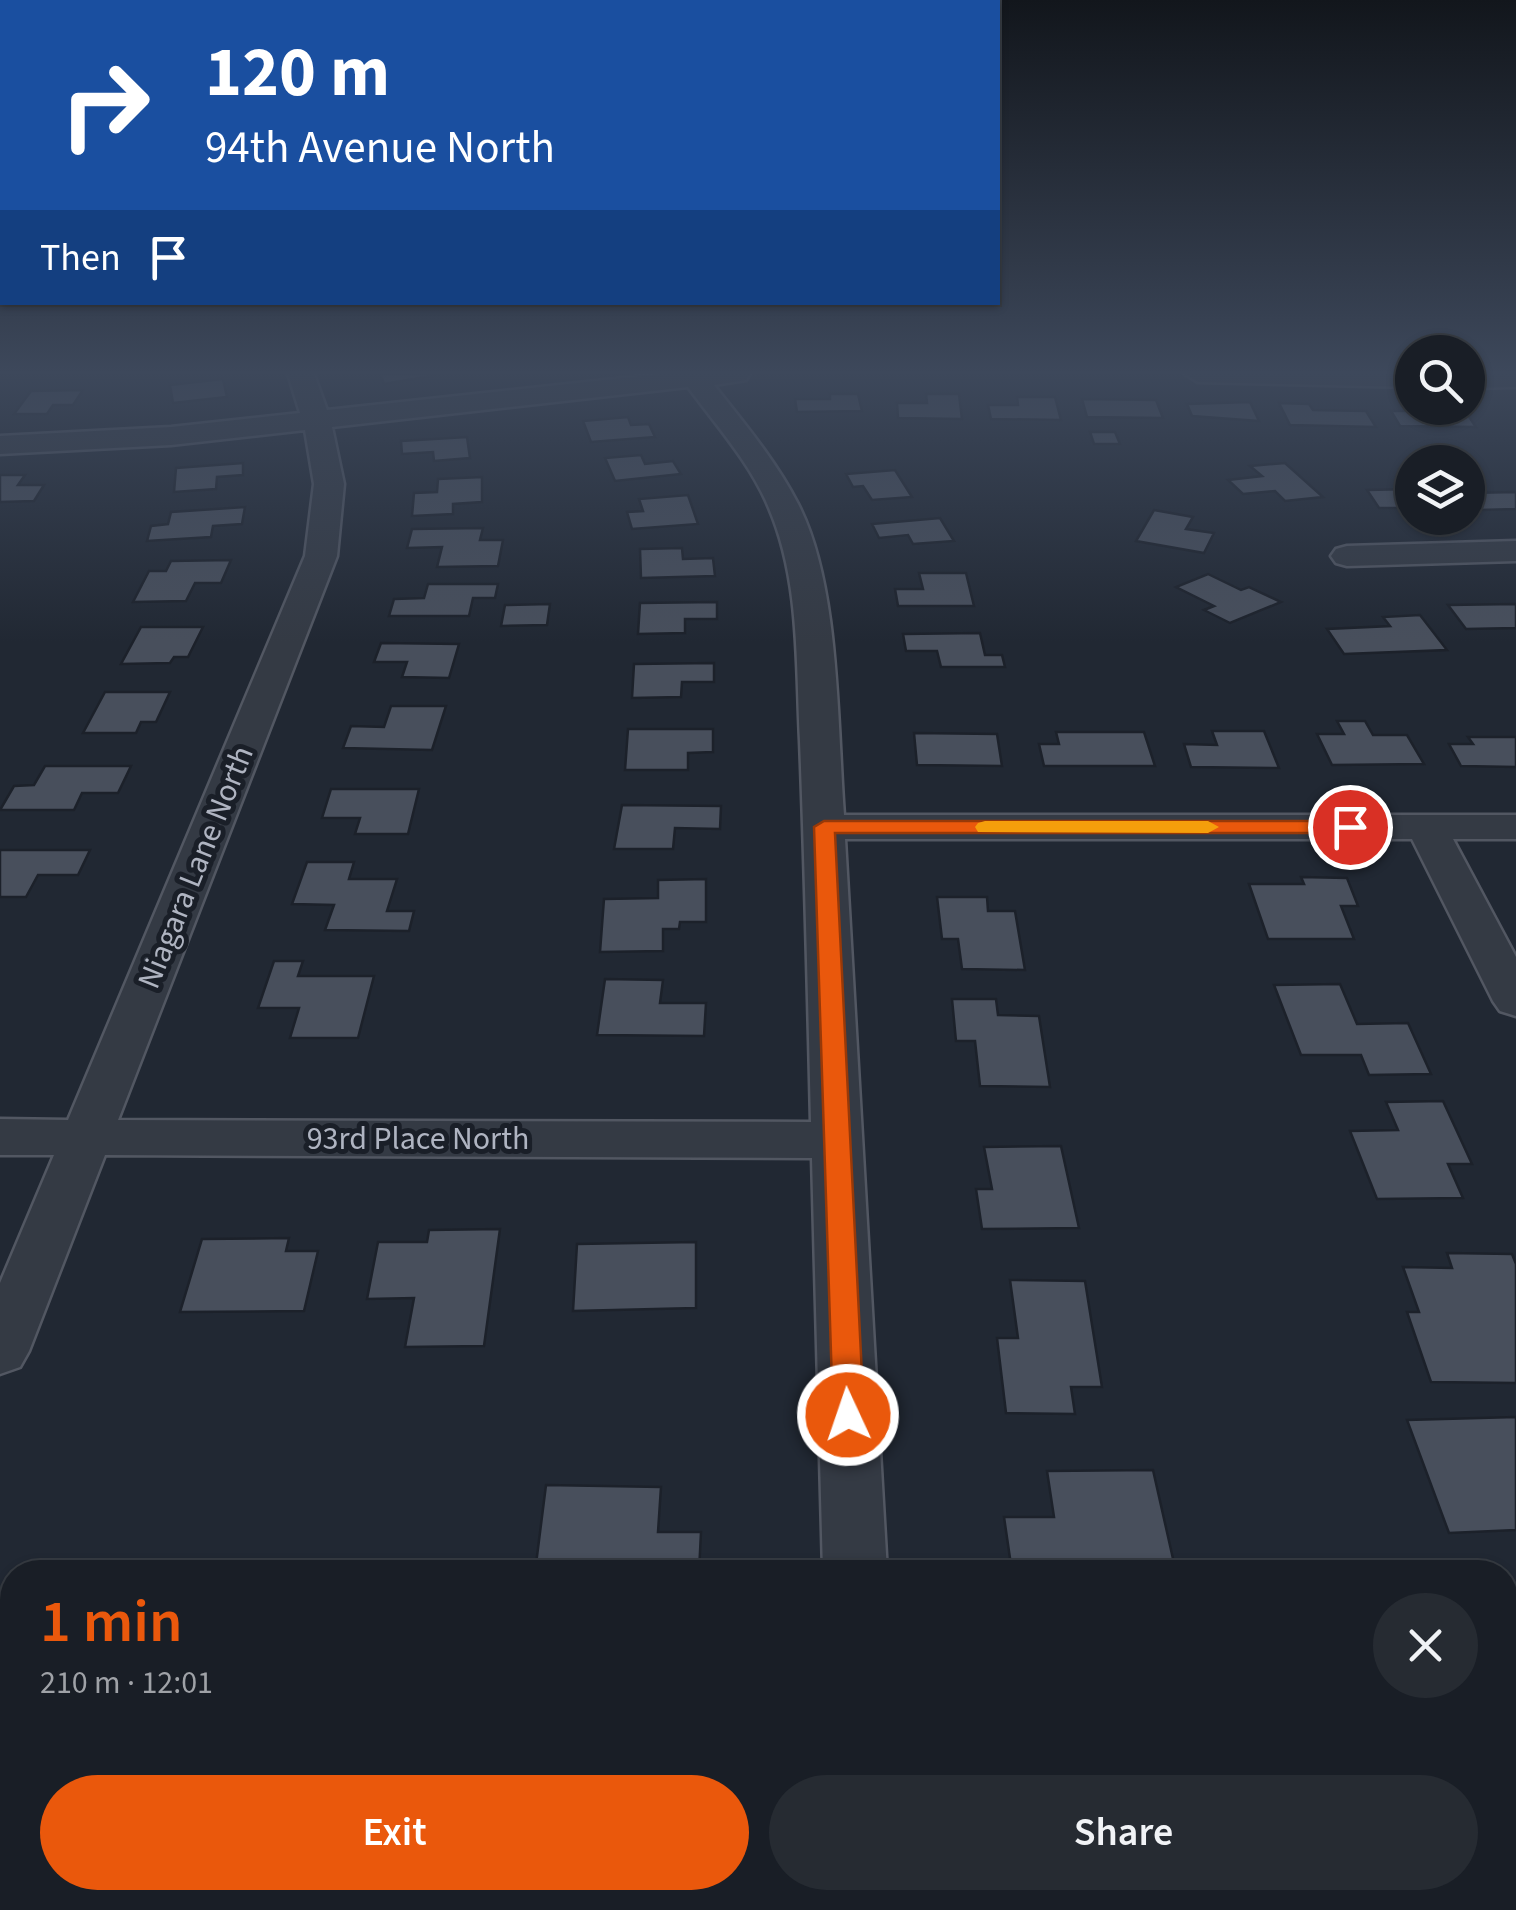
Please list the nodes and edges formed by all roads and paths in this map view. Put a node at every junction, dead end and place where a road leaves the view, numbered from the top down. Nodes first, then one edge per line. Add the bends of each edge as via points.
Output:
1 (326, 463) edge
2 (758, 463) edge
3 (1516, 551) edge
4 (1347, 556) dead end
5 (824, 827) junction
6 (1426, 827) junction
7 (1516, 827) edge
8 (1516, 1001) edge
9 (86, 1137) junction
10 (0, 1138) edge
11 (836, 1140) junction
12 (0, 1351) edge
13 (855, 1560) edge

1 - 9 street, Niagara Lane North via 332,492 321,556
2 - 5 street via 784,506 803,561
3 - 4 street
5 - 6 street
5 - 11 street
6 - 7 street
6 - 8 street
9 - 10 street, 93rd Place North
9 - 11 street, 93rd Place North
9 - 12 street, Niagara Lane North
11 - 13 street

